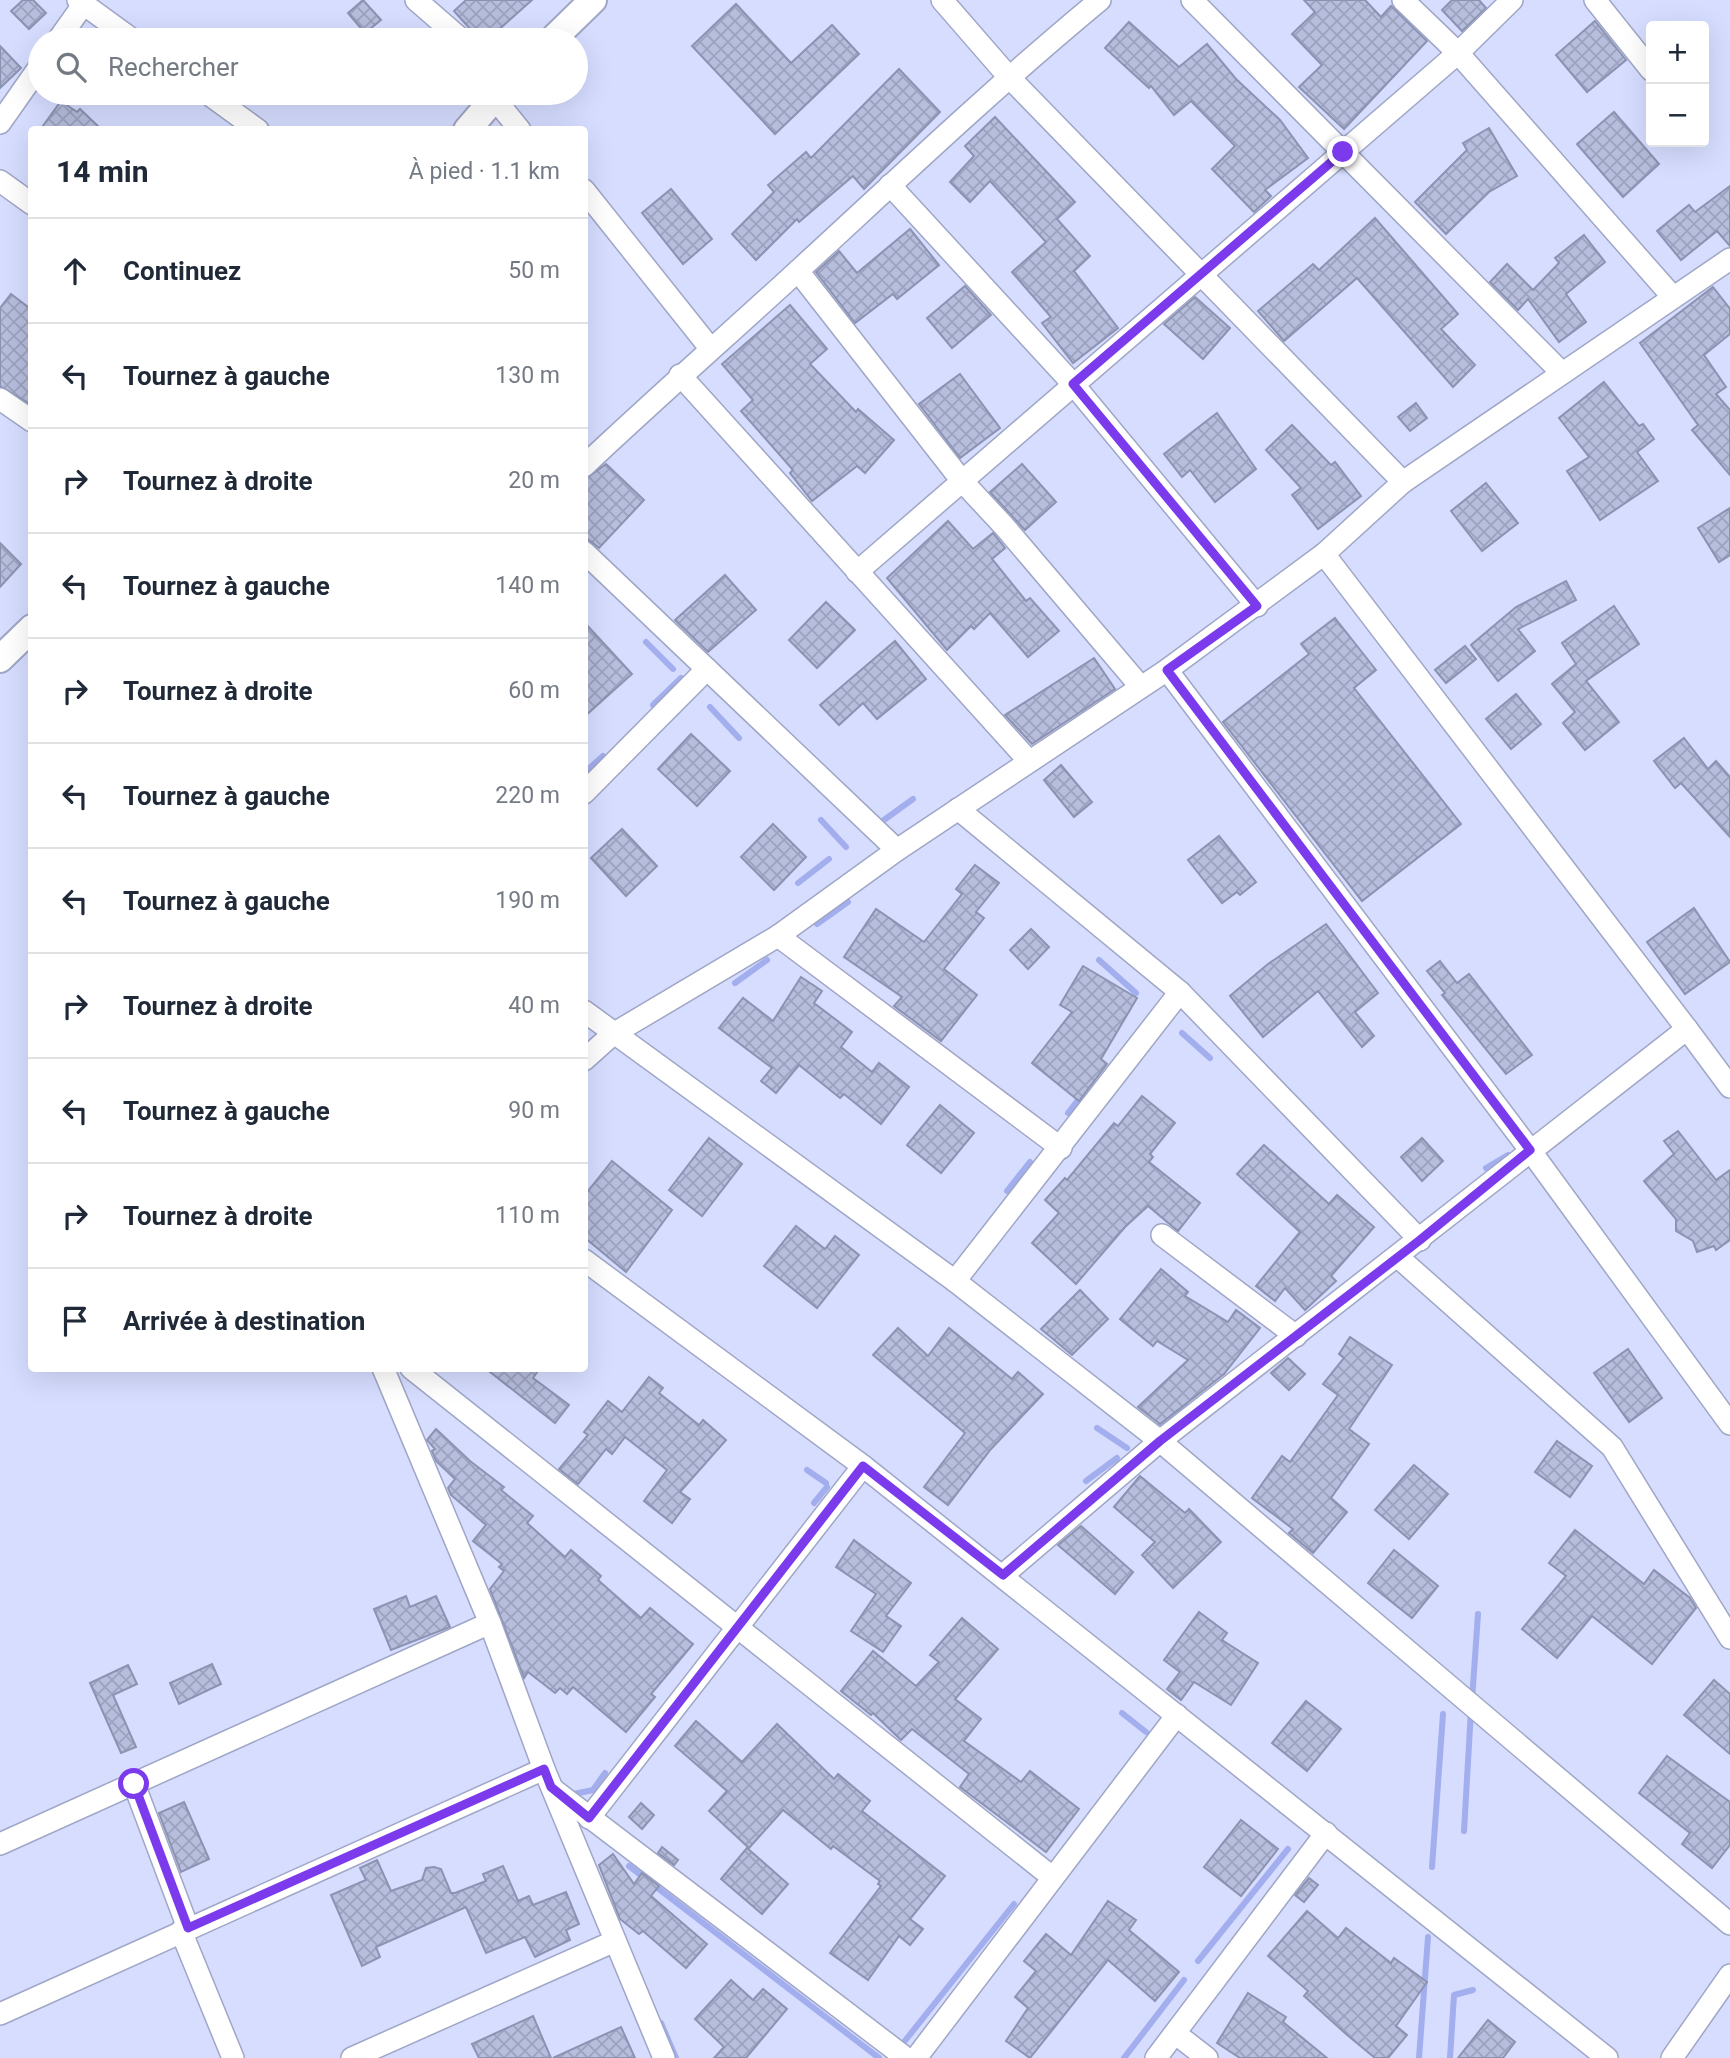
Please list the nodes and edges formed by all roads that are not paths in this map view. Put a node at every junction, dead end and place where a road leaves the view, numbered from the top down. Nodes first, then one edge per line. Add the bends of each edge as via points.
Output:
1 (416, 0) edge
2 (593, 0) edge
3 (942, 0) edge
4 (1100, 0) edge
5 (1192, 0) edge
6 (1403, 0) edge
7 (1512, 0) edge
8 (1595, 0) edge
9 (81, 3) edge
10 (65, 28) edge
11 (116, 28) edge
12 (448, 28) edge
13 (564, 28) edge
14 (1458, 53) junction
15 (1646, 64) edge
16 (1008, 76) junction
17 (28, 83) edge
18 (224, 105) edge
19 (489, 105) edge
20 (503, 105) edge
21 (0, 123) edge
22 (252, 126) edge
23 (471, 126) edge
24 (517, 126) edge
25 (1343, 152) junction
26 (0, 181) edge
27 (890, 185) junction
28 (588, 195) edge
29 (28, 201) edge
30 (1730, 259) edge
31 (798, 271) junction
32 (1201, 273) junction
33 (1672, 296) junction
34 (710, 348) junction
35 (1560, 372) junction
36 (680, 375) junction
37 (1073, 384) junction
38 (0, 399) edge
39 (28, 418) edge
40 (588, 462) edge
41 (962, 481) junction
42 (1404, 482) junction
43 (1324, 554) junction
44 (588, 556) edge
45 (858, 572) junction
46 (1257, 606) junction
47 (28, 632) edge
48 (0, 659) edge
49 (707, 669) junction
50 (1167, 670) junction
51 (1140, 687) junction
52 (1029, 761) junction
53 (588, 789) edge
54 (958, 809) junction
55 (897, 850) junction
56 (778, 936) junction
57 (1180, 992) junction
58 (588, 1014) edge
59 (1687, 1029) junction
60 (613, 1034) junction
61 (588, 1056) edge
62 (1730, 1087) edge
63 (1061, 1148) junction
64 (1530, 1150) junction
65 (1162, 1235) dead end
66 (1420, 1240) junction
67 (1398, 1257) junction
68 (588, 1263) edge
69 (955, 1281) junction
70 (1296, 1336) junction
71 (385, 1372) edge
72 (416, 1372) edge
73 (1730, 1424) edge
74 (1160, 1441) junction
75 (863, 1466) junction
76 (1003, 1575) junction
77 (490, 1623) junction
78 (738, 1628) junction
79 (1730, 1637) edge
80 (1177, 1715) junction
81 (547, 1778) junction
82 (134, 1784) junction
83 (589, 1818) junction
84 (1326, 1833) junction
85 (0, 1844) edge
86 (1052, 1877) junction
87 (1730, 1924) edge
88 (185, 1929) junction
89 (615, 1941) junction
90 (1730, 1975) edge
91 (0, 2014) edge
92 (1176, 2034) junction
93 (233, 2058) edge
94 (352, 2058) edge
95 (664, 2058) edge
96 (906, 2058) edge
97 (916, 2058) edge
98 (1156, 2058) edge
99 (1207, 2058) edge
100 (1607, 2058) edge
101 (1672, 2058) edge

1 - 12 street
2 - 13 main road
3 - 16 street
4 - 16 street
5 - 25 street
6 - 14 street
7 - 14 street
8 - 15 street
9 - 10 street
9 - 11 street
14 - 25 street
14 - 33 street
16 - 27 street
16 - 32 street
17 - 21 street
18 - 22 street
19 - 23 main road
20 - 24 street
25 - 32 street
25 - 35 street
26 - 29 street
27 - 31 street
27 - 37 street
28 - 34 street
30 - 33 street
31 - 34 street
31 - 41 street
32 - 37 street
32 - 42 street
33 - 35 street
34 - 36 street
35 - 42 street
36 - 40 street
36 - 45 street
37 - 41 street
37 - 46 street
38 - 39 street
41 - 45 street
41 - 51 street
42 - 43 street
43 - 46 street
43 - 59 street
44 - 49 street
45 - 52 street
46 - 50 street
47 - 48 main road
49 - 53 street
49 - 55 street
50 - 51 street
50 - 64 street
51 - 52 street
52 - 54 street
54 - 55 street
54 - 57 street
55 - 56 street
56 - 60 street
56 - 63 street
57 - 63 street
57 - 66 street
58 - 60 street
59 - 62 street
59 - 64 street
60 - 61 street
60 - 69 street
63 - 69 street
64 - 66 street
64 - 73 street
65 - 70 street
66 - 67 street
67 - 70 street
67 - 79 street via 1612,1447
68 - 75 street
69 - 74 street
70 - 74 street
71 - 77 street
72 - 78 street
74 - 76 street
74 - 87 street
75 - 76 street
75 - 78 street
76 - 80 street
77 - 81 street
77 - 82 street
78 - 83 street
78 - 86 street
80 - 84 street
80 - 86 street
81 - 83 street
81 - 88 street
81 - 89 street
82 - 85 street
82 - 88 street
83 - 96 street
84 - 92 street
84 - 100 street
86 - 97 street
88 - 91 street
88 - 93 street
89 - 94 street
89 - 95 street
90 - 101 street
92 - 98 street
92 - 99 street

